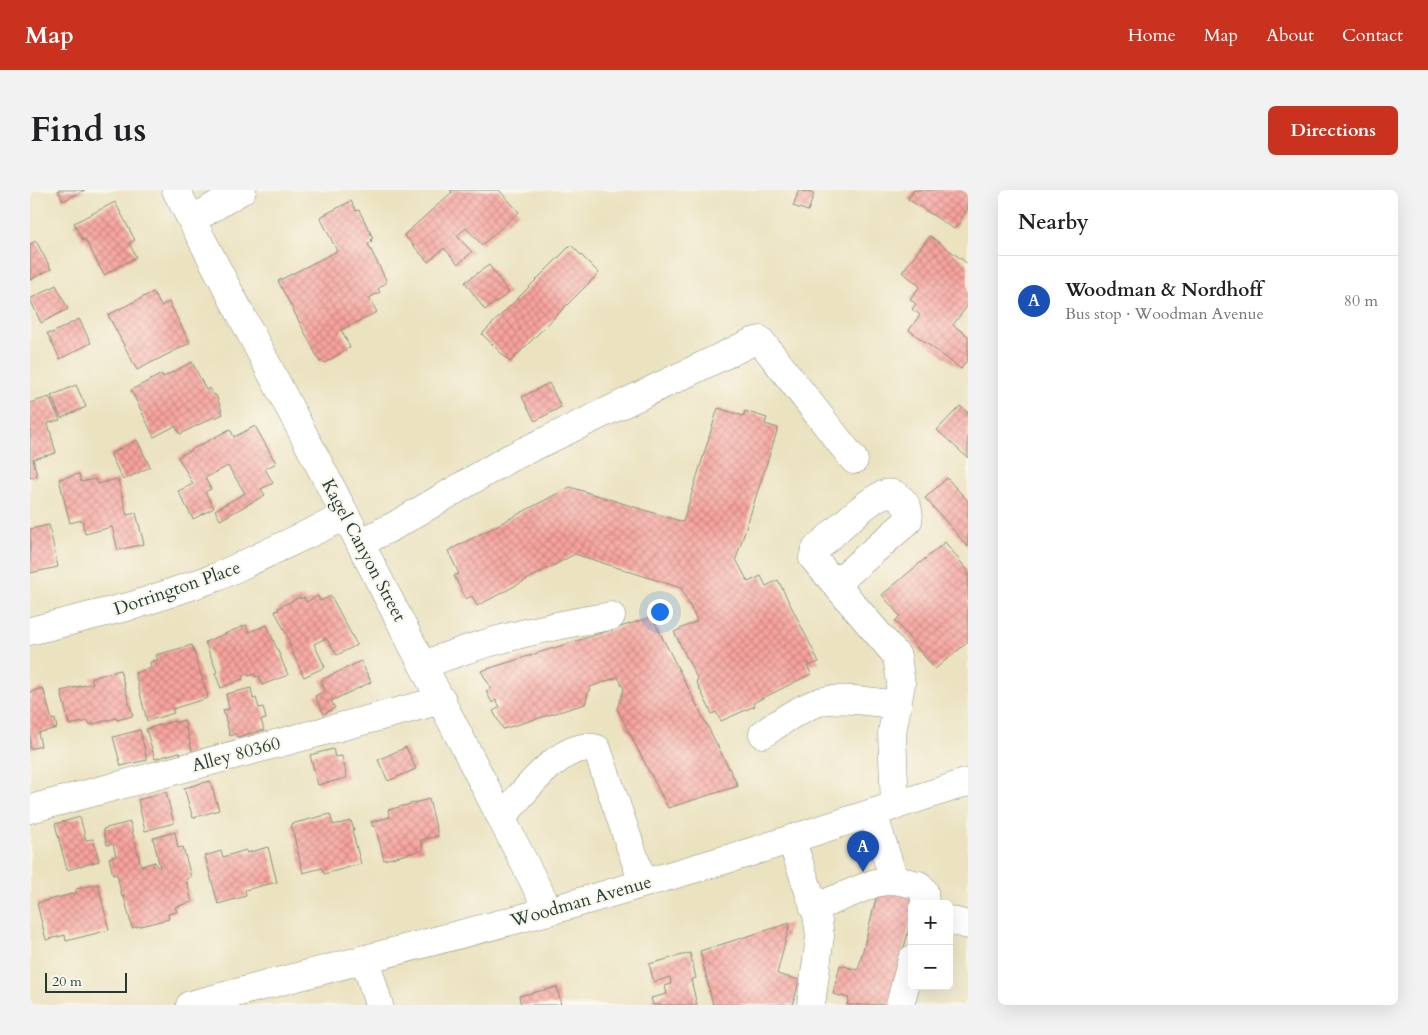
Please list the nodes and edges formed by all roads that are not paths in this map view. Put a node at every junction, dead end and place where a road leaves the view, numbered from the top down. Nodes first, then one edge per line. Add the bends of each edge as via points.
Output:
1 (176, 190) edge
2 (242, 190) edge
3 (192, 220) junction
4 (854, 460) dead end
5 (346, 516) junction
6 (360, 543) junction
7 (837, 585) dead end
8 (611, 616) dead end
9 (30, 631) edge
10 (424, 665) junction
11 (442, 700) junction
12 (897, 705) junction
13 (763, 734) dead end
14 (968, 782) edge
15 (30, 809) edge
16 (884, 809) junction
17 (502, 818) junction
18 (792, 839) junction
19 (894, 880) junction
20 (643, 883) junction
21 (925, 900) edge
22 (814, 908) junction
23 (549, 912) junction
24 (953, 921) edge
25 (968, 925) edge
26 (365, 959) junction
27 (908, 974) edge
28 (190, 1005) edge
29 (379, 1005) edge
30 (811, 1005) edge
31 (900, 1005) edge

1 - 3 street, Kagel Canyon Street
2 - 3 street
3 - 5 street, Kagel Canyon Street
4 - 6 street via 760,340 508,459
5 - 6 street, Kagel Canyon Street
5 - 9 street, Dorrington Place via 217,577 136,606
6 - 10 street, Kagel Canyon Street
7 - 12 street via 897,656 900,684
8 - 10 street via 570,622 457,651
10 - 11 street, Kagel Canyon Street
11 - 15 street, Alley 80360
11 - 17 street, Kagel Canyon Street
12 - 13 street via 854,699 826,700 792,714
12 - 16 street
14 - 16 street, Woodman Avenue
16 - 18 street, Woodman Avenue
16 - 19 street
17 - 20 street via 535,778 565,754 590,746 597,748
17 - 23 street, Kagel Canyon Street
18 - 20 street, Woodman Avenue
18 - 22 street
19 - 21 street via 919,885 924,891
19 - 22 street via 874,882
20 - 23 street, Woodman Avenue
22 - 30 street via 820,936
23 - 26 street, Woodman Avenue
24 - 25 street
26 - 28 street, Woodman Avenue
26 - 29 street
27 - 31 street

